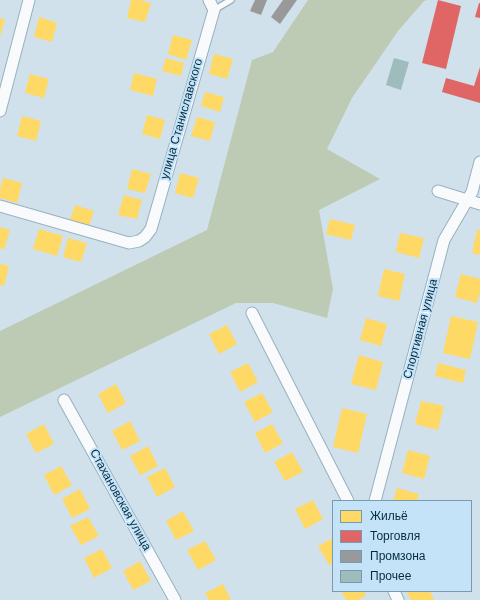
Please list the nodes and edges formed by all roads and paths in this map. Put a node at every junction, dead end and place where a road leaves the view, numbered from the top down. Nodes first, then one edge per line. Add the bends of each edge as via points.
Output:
1 (29, 0) edge
2 (209, 0) edge
3 (231, 0) edge
4 (214, 10) junction
5 (0, 111) edge
6 (480, 162) edge
7 (438, 191) dead end
8 (468, 200) junction
9 (480, 204) edge
10 (0, 206) edge
11 (252, 313) dead end
12 (64, 400) dead end
13 (347, 500) edge
14 (375, 500) edge
15 (175, 600) edge

1 - 5 street
2 - 4 street
3 - 4 lane
4 - 10 street, улица Станиславского via 146,238 129,243
6 - 8 street, Спортивная улица
7 - 8 street
8 - 9 street
8 - 14 street, Спортивная улица via 444,240
11 - 13 street
12 - 15 street, Стахановская улица

